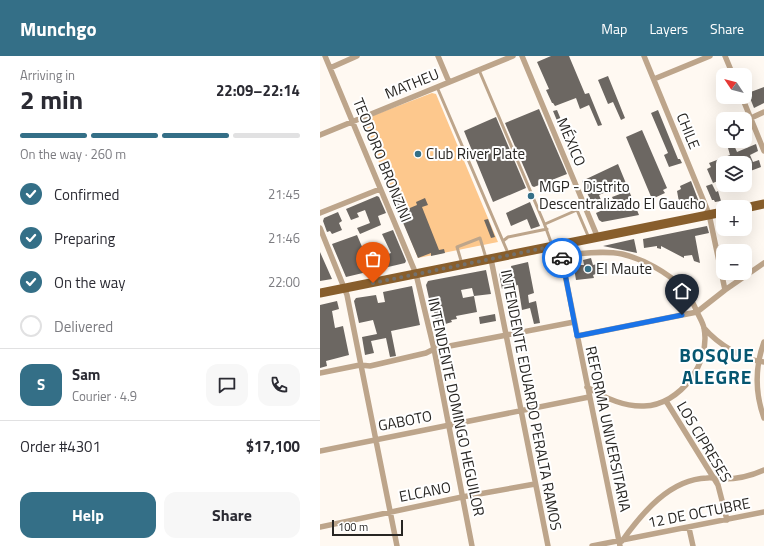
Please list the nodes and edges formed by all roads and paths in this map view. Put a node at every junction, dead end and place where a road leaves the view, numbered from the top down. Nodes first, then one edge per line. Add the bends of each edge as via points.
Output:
1 (325, 56) edge
2 (357, 56) edge
3 (438, 56) edge
4 (513, 56) edge
5 (522, 56) edge
6 (644, 56) edge
7 (710, 56) edge
8 (725, 56) edge
9 (330, 68) junction
10 (730, 68) edge
11 (479, 70) junction
12 (654, 79) junction
13 (449, 82) junction
14 (437, 87) junction
15 (764, 112) edge
16 (752, 118) edge
17 (752, 121) edge
18 (353, 122) junction
19 (320, 135) edge
20 (764, 151) edge
21 (380, 189) junction
22 (764, 204) edge
23 (752, 207) edge
24 (320, 213) edge
25 (716, 213) edge
26 (709, 214) junction
27 (545, 224) junction
28 (320, 228) edge
29 (547, 229) junction
30 (594, 239) junction
31 (503, 241) junction
32 (558, 249) junction
33 (509, 255) junction
34 (488, 260) junction
35 (764, 263) edge
36 (462, 264) junction
37 (416, 274) junction
38 (344, 289) junction
39 (725, 290) junction
40 (320, 294) edge
41 (697, 312) junction
42 (574, 322) junction
43 (704, 328) junction
44 (506, 335) junction
45 (577, 336) junction
46 (764, 342) edge
47 (434, 349) junction
48 (758, 361) junction
49 (764, 362) edge
50 (360, 365) junction
51 (320, 373) edge
52 (587, 387) junction
53 (589, 397) junction
54 (666, 401) junction
55 (521, 410) junction
56 (764, 418) edge
57 (448, 425) junction
58 (375, 439) junction
59 (320, 451) edge
60 (764, 470) edge
61 (714, 478) junction
62 (535, 484) junction
63 (462, 497) junction
64 (390, 512) junction
65 (764, 512) edge
66 (727, 520) junction
67 (320, 527) edge
68 (689, 528) junction
69 (620, 543) edge
70 (396, 546) edge
71 (472, 546) edge
72 (548, 546) edge
73 (592, 546) edge
74 (693, 546) edge

1 - 9 street, TEODORO BRONZINI
2 - 9 street
3 - 13 street
4 - 11 street, MATHEU
5 - 30 street, MÉXICO
6 - 12 street, CHILE
7 - 12 street
8 - 10 street
9 - 18 street, TEODORO BRONZINI
11 - 13 street, MATHEU
11 - 27 lane
12 - 26 street, CHILE
13 - 14 street, MATHEU
14 - 18 street, MATHEU
14 - 31 lane
15 - 16 street
17 - 20 street
18 - 19 street, MATHEU
18 - 21 street, TEODORO BRONZINI
21 - 24 street
21 - 37 street, TEODORO BRONZINI
22 - 23 main road
25 - 26 main road
26 - 30 main road
26 - 39 street, CHILE
27 - 29 lane
27 - 30 lane via 577,210
28 - 38 street
29 - 31 lane via 508,237
29 - 32 lane
30 - 32 main road
31 - 33 lane
32 - 33 main road
32 - 41 street via 623,254 657,268 683,288
32 - 42 street, REFORMA UNIVERSITARIA
33 - 34 main road
34 - 36 main road
34 - 36 lane via 480,238 457,247
34 - 44 street, INTENDENTE EDUARDO PERALTA RAMOS
35 - 39 street
36 - 37 main road
37 - 38 main road
37 - 47 street, INTENDENTE DOMINGO HEGUILOR
38 - 40 main road
38 - 50 street
39 - 41 street
41 - 43 street
41 - 45 street
42 - 44 street
42 - 45 street, REFORMA UNIVERSITARIA
43 - 48 street via 724,345
43 - 54 street via 704,343 699,365 682,388
44 - 47 street
44 - 55 street, INTENDENTE EDUARDO PERALTA RAMOS
45 - 52 street, REFORMA UNIVERSITARIA
46 - 48 street
47 - 50 street via 370,366
47 - 57 street, INTENDENTE DOMINGO HEGUILOR
48 - 49 street
48 - 56 street via 757,389
50 - 51 street
50 - 58 street
52 - 53 street, REFORMA UNIVERSITARIA
52 - 54 street via 609,399 632,406
53 - 55 street, GABOTO
53 - 69 street, REFORMA UNIVERSITARIA
54 - 61 street, LOS CIPRESES
55 - 57 street, GABOTO
55 - 62 street, INTENDENTE EDUARDO PERALTA RAMOS
57 - 58 street, GABOTO
57 - 63 street, INTENDENTE DOMINGO HEGUILOR
58 - 59 street, GABOTO
58 - 64 street
60 - 61 street via 721,480
61 - 66 street, LOS CIPRESES
61 - 69 street via 684,483 666,494 647,508
62 - 63 street, ELCANO
62 - 72 street, INTENDENTE EDUARDO PERALTA RAMOS
63 - 64 street, ELCANO
63 - 71 street, INTENDENTE DOMINGO HEGUILOR
64 - 67 street, ELCANO
64 - 70 street
65 - 66 street, 12 DE OCTUBRE
66 - 68 street, 12 DE OCTUBRE
68 - 69 street, 12 DE OCTUBRE
68 - 74 street
69 - 73 street, 12 DE OCTUBRE

